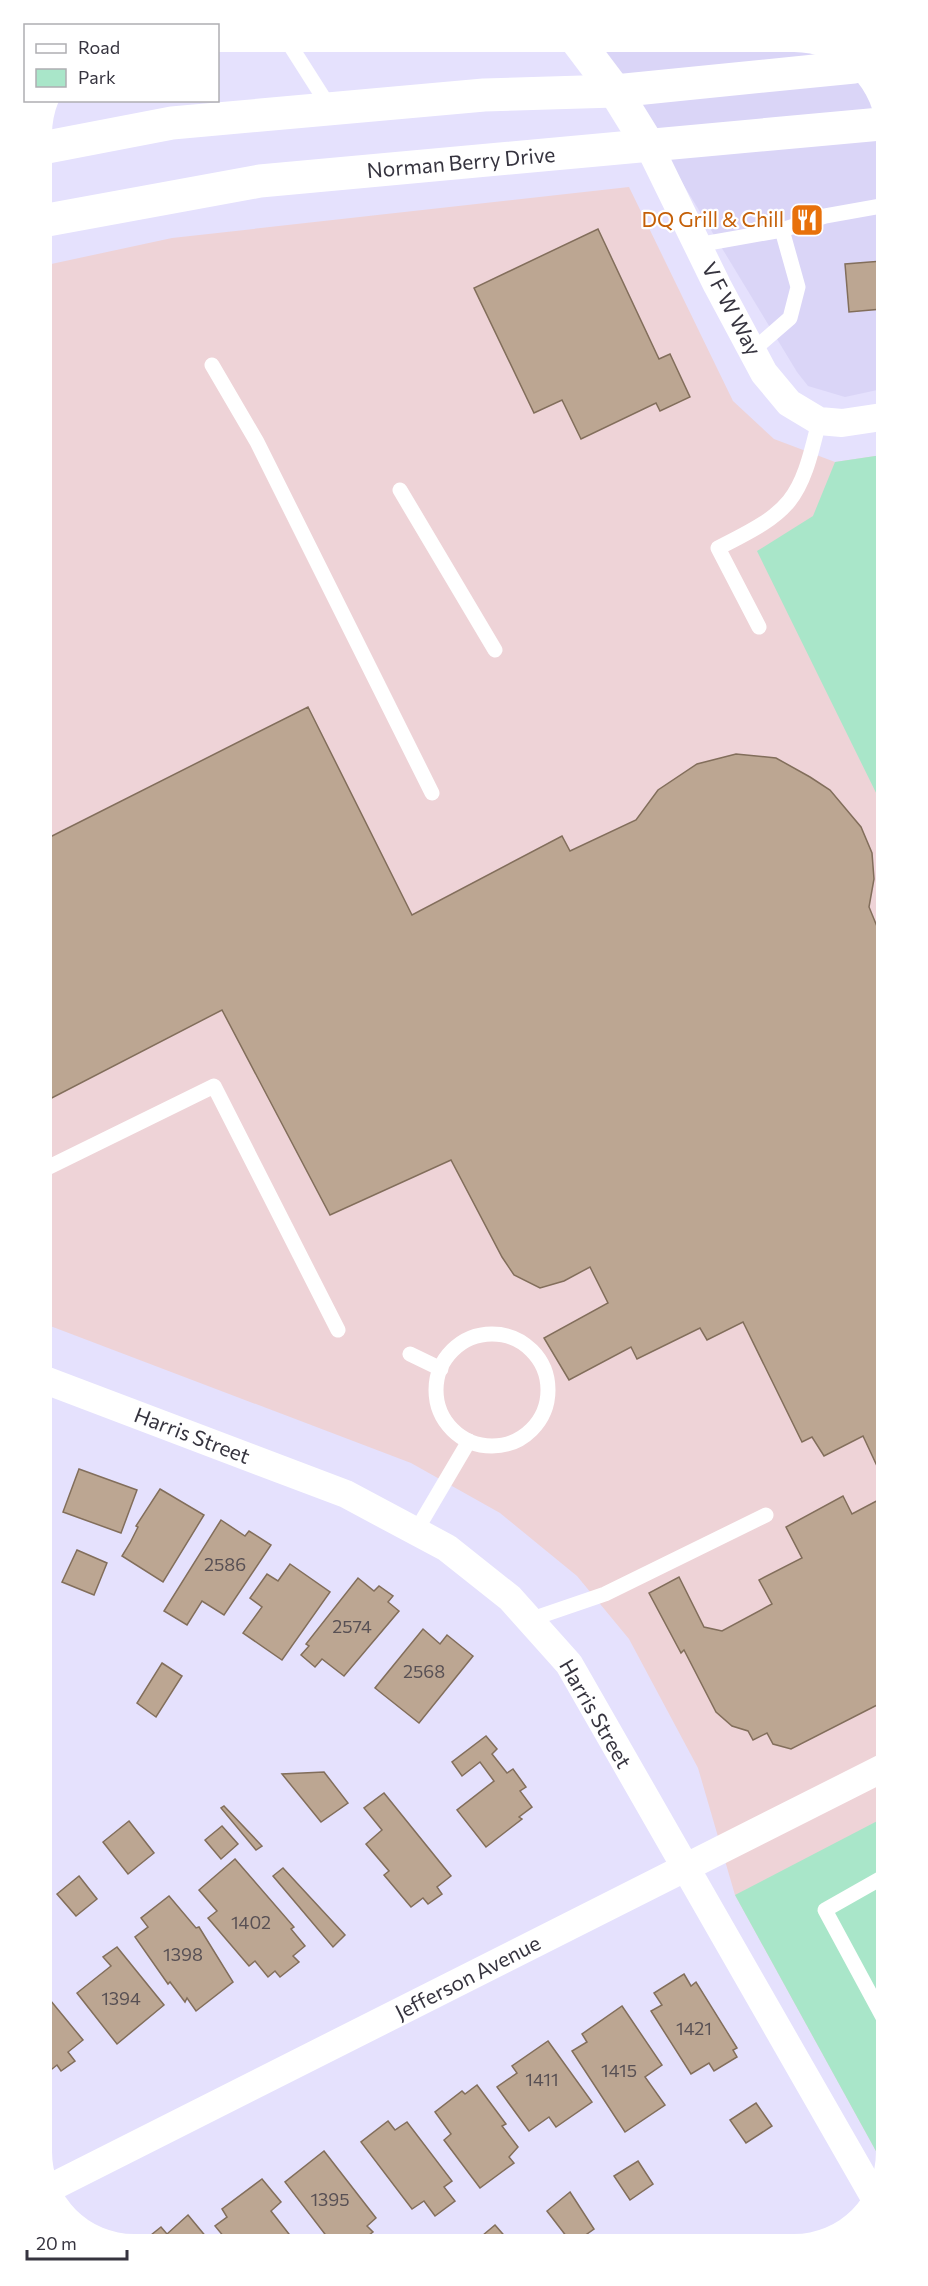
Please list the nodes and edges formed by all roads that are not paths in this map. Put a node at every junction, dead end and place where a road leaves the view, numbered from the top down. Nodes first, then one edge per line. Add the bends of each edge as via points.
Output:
1 (295, 53) edge
2 (586, 53) edge
3 (841, 68) edge
4 (615, 92) junction
5 (330, 108) junction
6 (875, 125) edge
7 (53, 146) edge
8 (649, 146) junction
9 (876, 207) edge
10 (53, 219) edge
11 (782, 230) junction
12 (698, 245) junction
13 (752, 351) junction
14 (212, 365) dead end
15 (876, 418) edge
16 (819, 421) junction
17 (400, 489) dead end
18 (759, 627) dead end
19 (495, 650) dead end
20 (432, 793) dead end
21 (53, 1165) edge
22 (338, 1330) dead end
23 (410, 1354) dead end
24 (441, 1368) junction
25 (53, 1383) edge
26 (469, 1441) junction
27 (766, 1515) dead end
28 (416, 1531) junction
29 (529, 1620) junction
30 (876, 1772) edge
31 (687, 1867) junction
32 (876, 1881) edge
33 (876, 2004) edge
34 (59, 2183) edge
35 (868, 2186) edge

1 - 5 lane
2 - 4 main road
3 - 4 main road
4 - 5 main road via 484,95
4 - 8 main road
5 - 7 main road via 172,123
6 - 8 main road, Norman Berry Drive
8 - 10 main road, Norman Berry Drive via 260,181
8 - 12 street, V F W Way
9 - 11 lane via 825,216
11 - 12 lane
11 - 13 lane via 798,287 790,318
12 - 13 street, V F W Way
13 - 16 street, V F W Way via 789,403
14 - 20 lane via 257,442
15 - 16 street via 842,423
16 - 18 lane via 799,490 786,507 764,526 718,548
17 - 19 lane
21 - 22 lane via 214,1086
23 - 24 lane
24 - 26 lane via 436,1384 442,1415 451,1428
24 - 26 lane via 460,1344 491,1334 521,1342 542,1366 548,1397 535,1426 508,1443 493,1446
25 - 28 street, Harris Street via 346,1494
26 - 28 lane
27 - 29 lane via 605,1594
28 - 29 street, Harris Street via 447,1548 510,1598
29 - 31 street, Harris Street via 568,1664
30 - 31 street, Jefferson Avenue
31 - 34 street, Jefferson Avenue
31 - 35 street, Harris Street
32 - 33 lane via 825,1910

